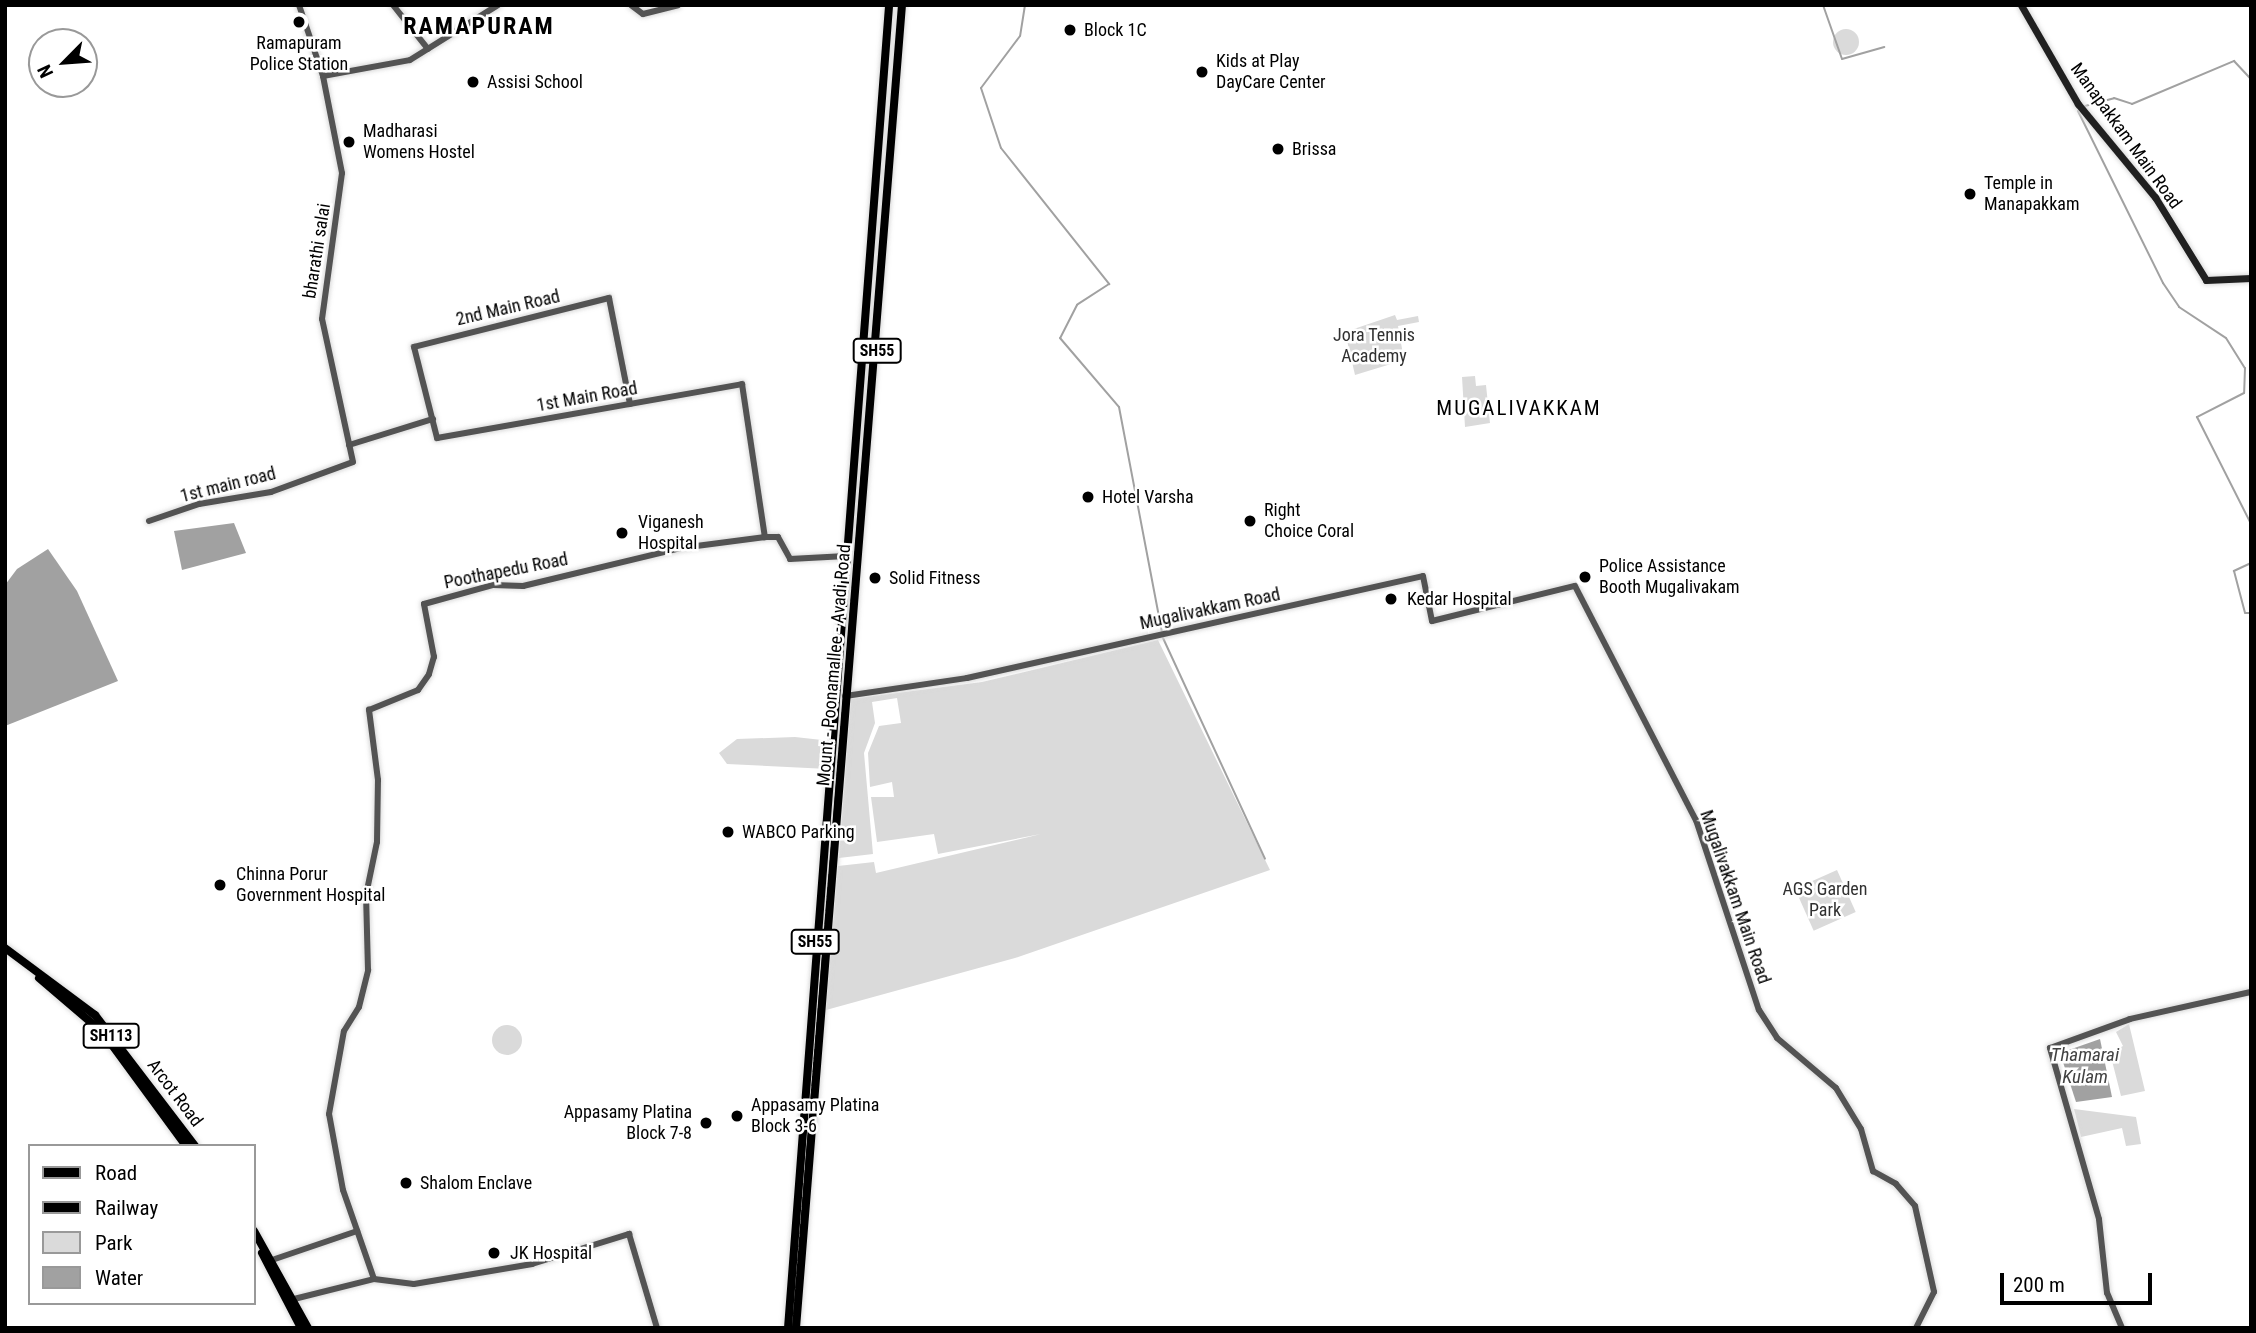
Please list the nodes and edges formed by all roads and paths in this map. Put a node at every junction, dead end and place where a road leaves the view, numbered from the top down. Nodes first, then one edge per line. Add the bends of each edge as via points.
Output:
1 (299, 5) edge
2 (393, 5) edge
3 (498, 5) edge
4 (631, 5) edge
5 (678, 5) edge
6 (889, 5) edge
7 (902, 5) edge
8 (2021, 5) edge
9 (428, 49) junction
10 (323, 76) junction
11 (2251, 278) edge
12 (630, 404) junction
13 (433, 419) junction
14 (349, 445) junction
15 (353, 462) joint
16 (149, 521) dead end
17 (765, 537) junction
18 (846, 556) junction
19 (844, 578) junction
20 (857, 579) junction
21 (1551, 592) joint
22 (848, 696) junction
23 (836, 697) junction
24 (822, 851) junction
25 (835, 852) junction
26 (5, 948) edge
27 (5, 955) edge
28 (2251, 992) edge
29 (84, 1010) junction
30 (184, 1144) edge
31 (193, 1144) edge
32 (357, 1231) junction
33 (256, 1234) edge
34 (256, 1244) edge
35 (272, 1260) junction
36 (374, 1279) junction
37 (295, 1299) junction
38 (794, 1301) junction
39 (301, 1328) edge
40 (308, 1328) edge
41 (657, 1328) edge
42 (788, 1328) edge
43 (796, 1328) edge
44 (1916, 1328) edge
45 (2122, 1328) edge

1 - 10 street, bharathi salai
2 - 9 street
3 - 9 street
4 - 5 street via 643,14
6 - 18 main road, Mount - Poonamallee - Avadi Road / SH55
7 - 20 main road, Mount - Poonamallee - Avadi Road / SH55
8 - 11 main road, Manapakkam Main Road via 2078,104 2155,197 2206,279
9 - 10 street via 410,60
10 - 14 street, bharathi salai via 342,173 321,319
12 - 13 street, 1st Main Road via 437,438
12 - 13 street, 2nd Main Road via 609,298 414,347
12 - 17 street, 1st Main Road via 742,384
13 - 14 street
14 - 15 street, bharathi salai
15 - 16 street, 1st main road via 271,492 199,504
17 - 18 street via 778,537 790,559
17 - 32 street, Poothapedu Road via 681,548 523,586 478,588 424,604 433,634 429,674 418,690 369,710 378,779 377,842 366,895 368,970 359,1007 344,1031 329,1114
18 - 19 main road, Mount - Poonamallee - Avadi Road / SH55
19 - 20 main road
19 - 23 main road, Mount - Poonamallee - Avadi Road / SH55
20 - 22 main road, Mount - Poonamallee - Avadi Road / SH55
21 - 22 street, Mugalivakkam Road via 1432,621 1423,576 967,678
21 - 44 street, Mugalivakkam Main Road via 1575,586 1586,597 1690,807 1759,1010 1777,1038 1836,1088 1861,1129 1873,1171 1896,1184 1915,1206 1934,1292
22 - 23 street, Mugalivakkam Road
22 - 25 main road, Mount - Poonamallee - Avadi Road / SH55
23 - 24 main road, Mount - Poonamallee - Avadi Road / SH55
24 - 25 main road
24 - 38 main road, Mount - Poonamallee - Avadi Road / SH55
25 - 38 main road, Mount - Poonamallee - Avadi Road / SH55
26 - 29 main road, Arcot Road / SH113
27 - 29 main road, Arcot Road / SH113
28 - 45 street via 2130,1019 2049,1048 2099,1219 2107,1293
29 - 30 main road, Arcot Road / SH113
29 - 31 main road, Arcot Road / SH113
32 - 35 street
32 - 36 street, Poothapedu Road
33 - 35 main road
34 - 39 main road
35 - 37 main road
36 - 37 street
36 - 41 street via 414,1284 532,1264 629,1234
37 - 40 main road
38 - 42 main road, Mount - Poonamallee - Avadi Road / SH55
38 - 43 main road, Mount - Poonamallee - Avadi Road / SH55

